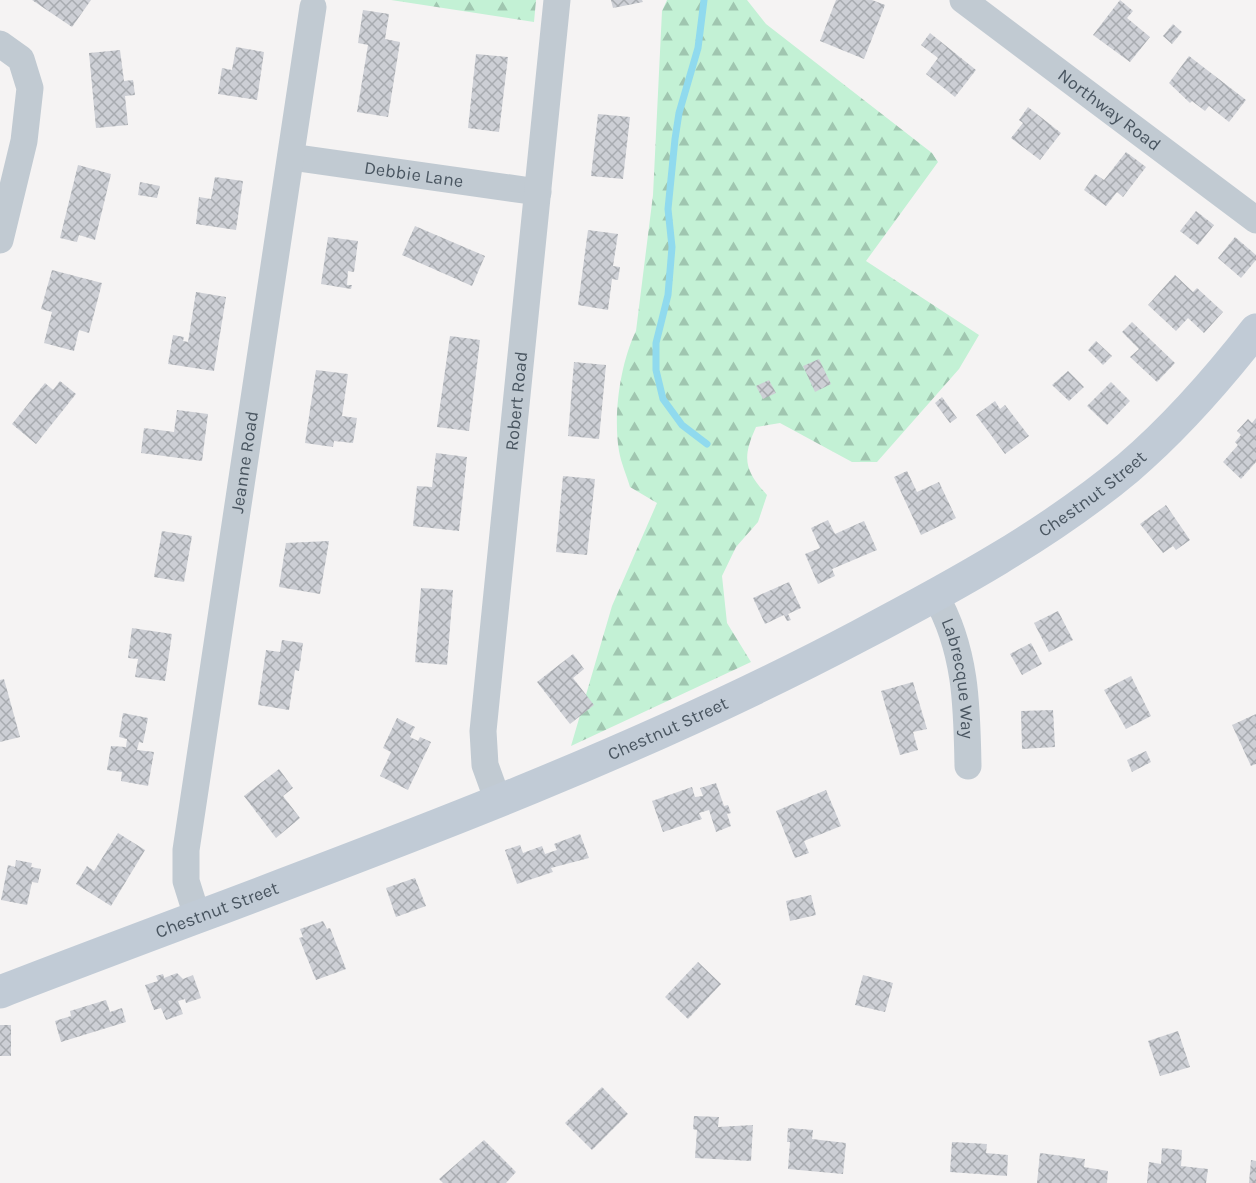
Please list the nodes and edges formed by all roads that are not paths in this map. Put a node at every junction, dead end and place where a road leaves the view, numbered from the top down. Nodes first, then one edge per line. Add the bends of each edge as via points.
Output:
1 (557, 0) edge
2 (963, 0) edge
3 (313, 7) dead end
4 (0, 44) edge
5 (291, 158) junction
6 (538, 192) junction
7 (1256, 220) edge
8 (0, 240) edge
9 (1254, 338) edge
10 (935, 595) junction
11 (968, 765) dead end
12 (498, 801) junction
13 (197, 916) junction
14 (0, 992) edge

1 - 6 street, Robert Road
2 - 7 street, Northway Road
3 - 5 street, Jeanne Road
4 - 8 street via 21,59 30,88 24,141
5 - 6 street, Debbie Lane
5 - 13 street, Jeanne Road via 186,850 188,891
6 - 12 street, Robert Road via 483,742 488,776
9 - 10 main road, Chestnut Street via 1128,468 1051,524
10 - 11 street, Labrecque Way via 952,630 966,684
10 - 12 main road, Chestnut Street via 740,696 635,745
12 - 13 main road, Chestnut Street
13 - 14 main road, Chestnut Street

